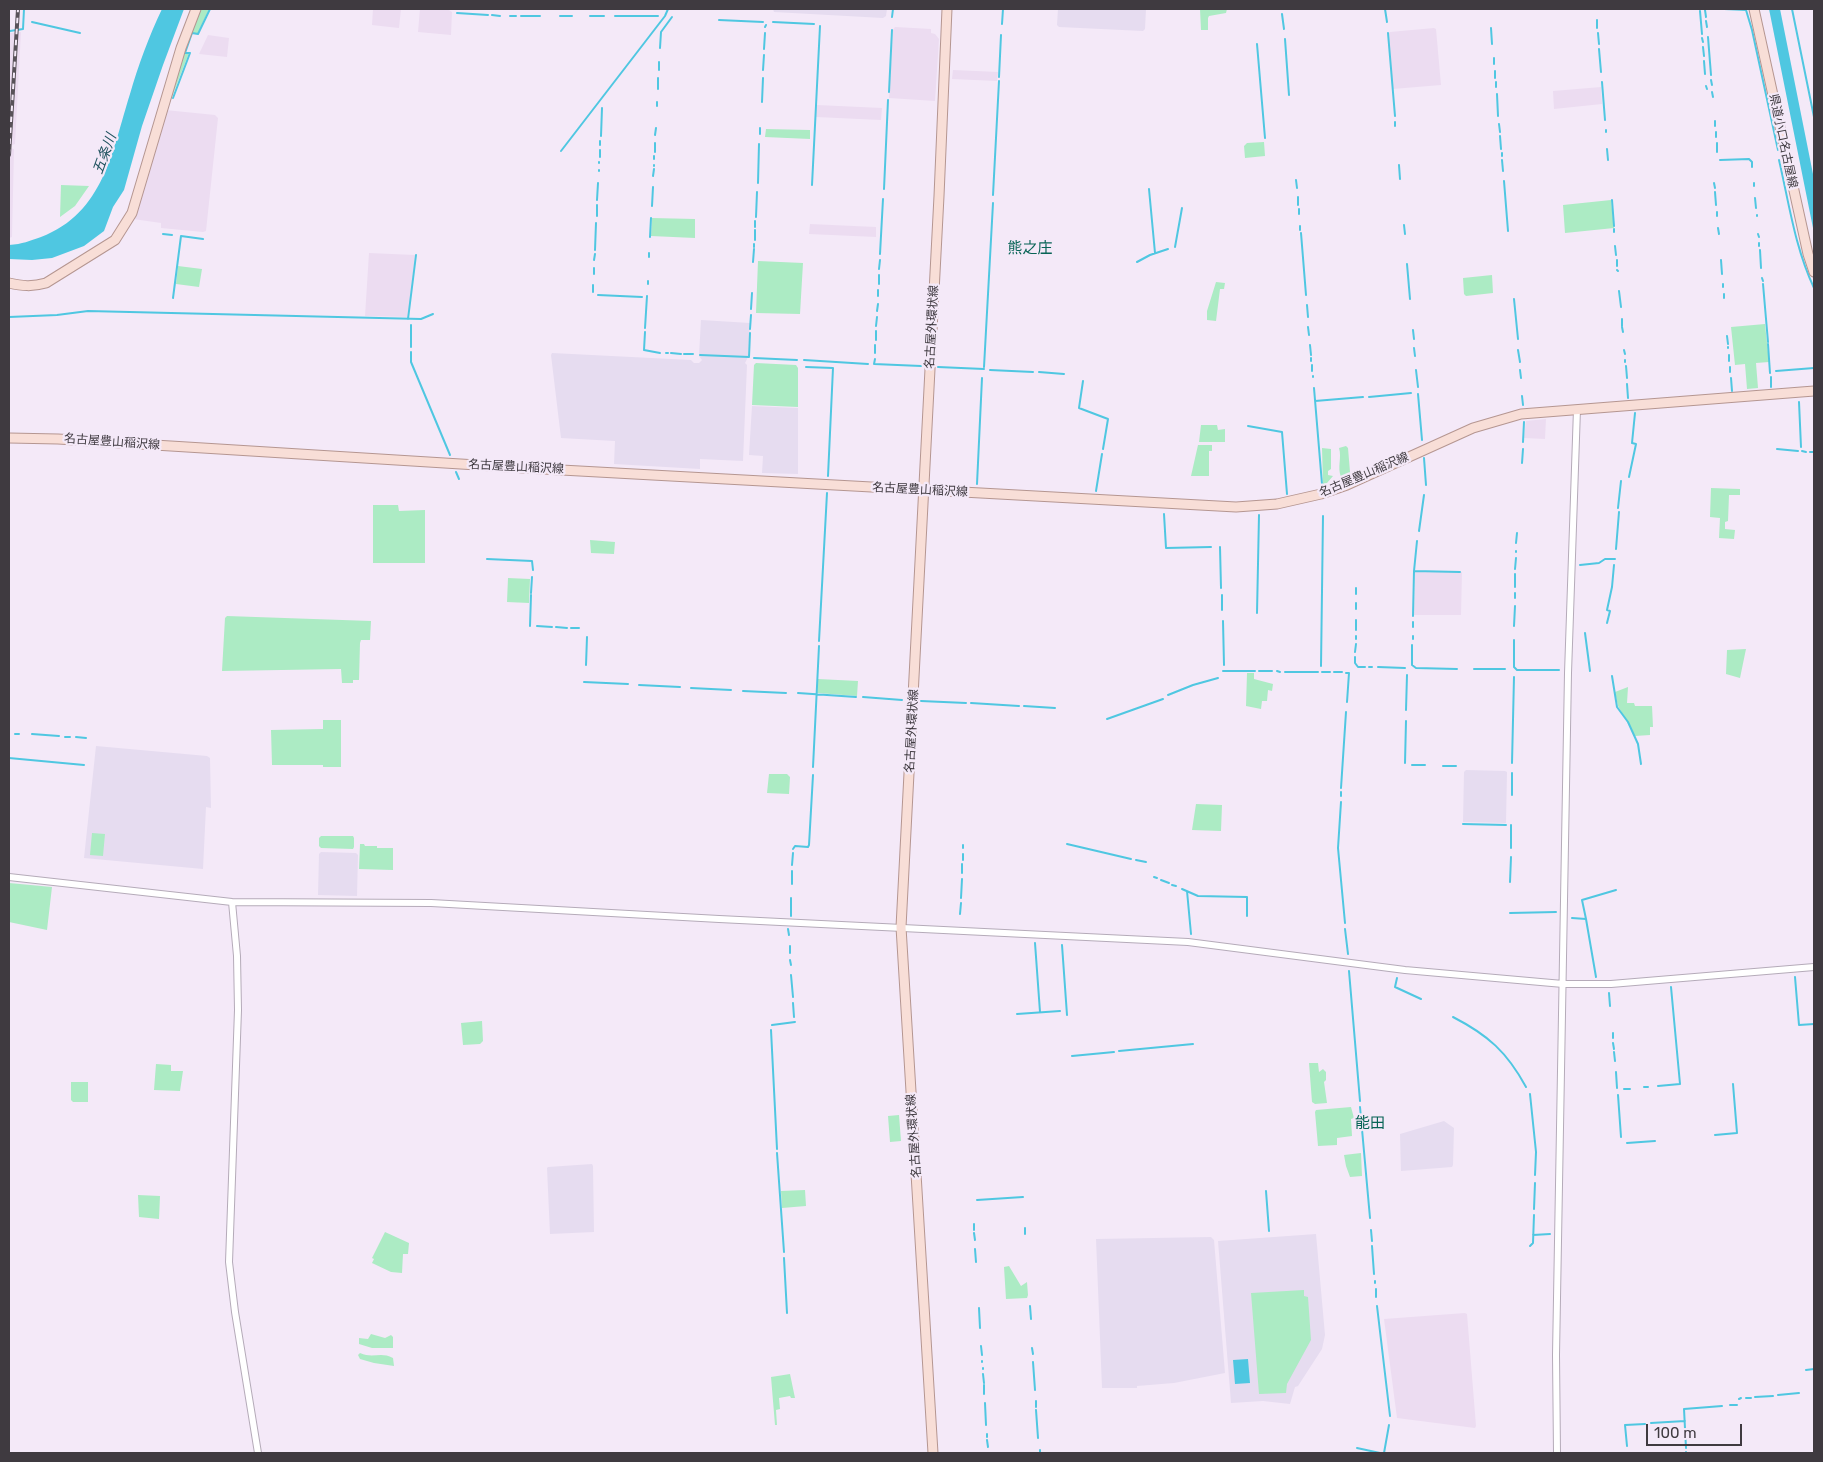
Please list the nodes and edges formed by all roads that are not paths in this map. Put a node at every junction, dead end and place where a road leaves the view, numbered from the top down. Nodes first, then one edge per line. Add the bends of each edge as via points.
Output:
1 (196, 9) edge
2 (947, 9) edge
3 (1754, 9) edge
4 (1814, 272) edge
5 (9, 283) edge
6 (1814, 391) edge
7 (1577, 409) junction
8 (9, 438) edge
9 (924, 490) junction
10 (9, 877) edge
11 (232, 902) junction
12 (901, 927) junction
13 (1814, 967) edge
14 (1563, 984) junction
15 (258, 1453) edge
16 (933, 1453) edge
17 (1556, 1453) edge

1 - 5 main road via 181,48 132,213 121,232 110,243 46,283 25,287
2 - 9 main road, 名古屋外環状線
3 - 4 main road, 県道小口名古屋線
6 - 7 main road, 名古屋豊山稲沢線
7 - 9 main road, 名古屋豊山稲沢線 via 1521,414 1482,424 1347,485 1306,499 1277,504 1217,507
7 - 14 street via 1568,673
8 - 9 main road, 名古屋豊山稲沢線
9 - 12 main road, 名古屋外環状線
10 - 11 street
11 - 12 street via 431,903
11 - 15 street via 238,1010 229,1262 234,1312
12 - 14 street via 1188,942 1405,970
12 - 16 main road, 名古屋外環状線
13 - 14 street via 1611,984
14 - 17 street

